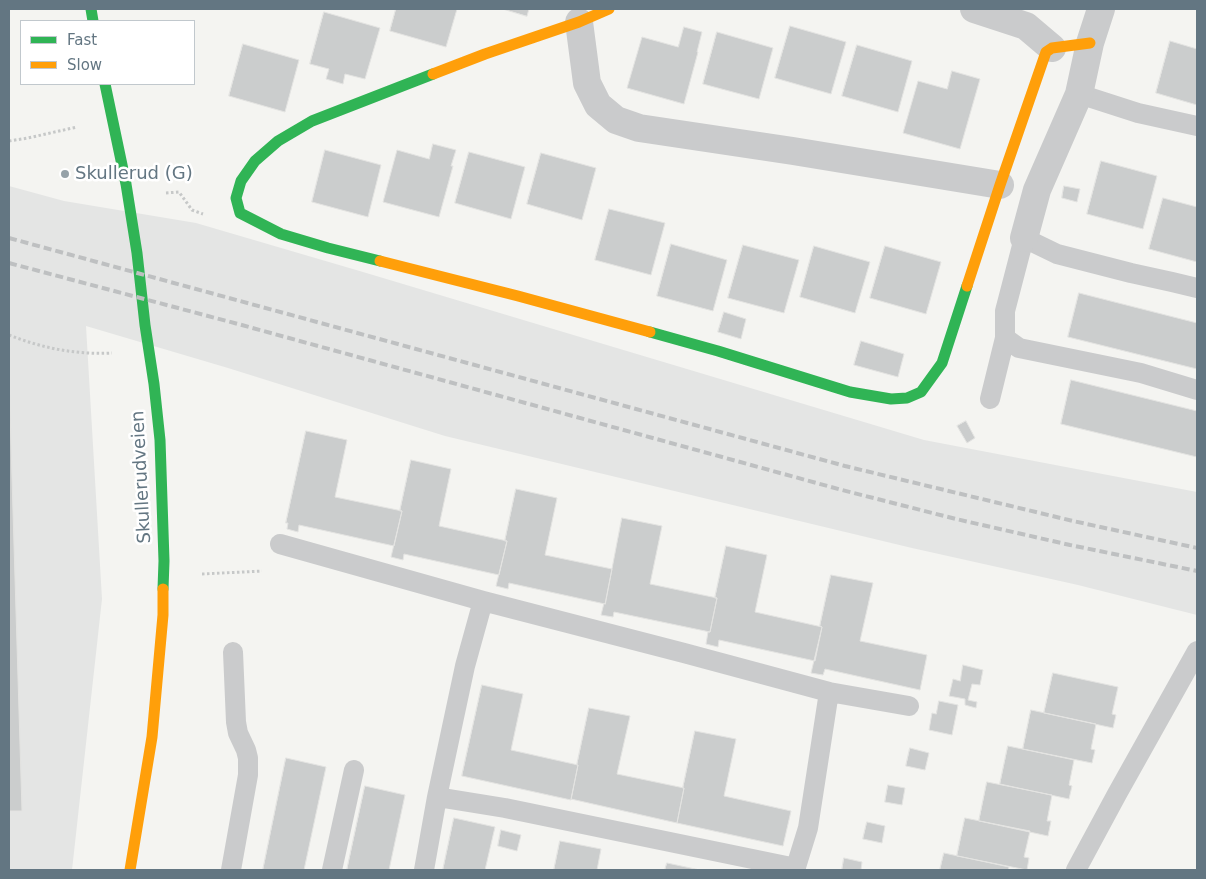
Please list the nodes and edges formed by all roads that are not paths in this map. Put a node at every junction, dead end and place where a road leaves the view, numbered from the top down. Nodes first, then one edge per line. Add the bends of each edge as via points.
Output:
1 (609, 9) edge
2 (974, 9) edge
3 (1101, 9) edge
4 (579, 22) junction
5 (1090, 43) junction
6 (1052, 48) junction
7 (106, 85) edge
8 (1079, 94) junction
9 (1197, 126) edge
10 (1000, 185) junction
11 (1024, 238) junction
12 (1197, 288) edge
13 (1005, 338) junction
14 (1197, 390) edge
15 (990, 399) dead end
16 (280, 544) dead end
17 (483, 601) junction
18 (1197, 651) edge
19 (233, 652) dead end
20 (829, 692) junction
21 (909, 706) dead end
22 (354, 770) dead end
23 (437, 797) junction
24 (796, 869) edge
25 (130, 870) edge
26 (231, 870) edge
27 (332, 870) edge
28 (424, 870) edge
29 (1076, 870) edge

1 - 4 street
2 - 6 street via 1026,26
3 - 5 street
4 - 10 street via 587,83 598,105 616,120 639,128
4 - 10 street via 312,121 278,141 255,161 241,180 236,198 240,213 281,234 328,248 718,351 850,392 891,399 907,398 921,392 942,363
5 - 6 street
5 - 8 street
6 - 10 street via 1046,52
7 - 25 street, Skullerudveien via 126,184 154,384 160,440 164,561 163,615 152,738
8 - 9 lane via 1138,113
8 - 11 street via 1037,190
11 - 12 lane via 1056,254
11 - 13 lane via 1005,311
13 - 14 lane via 1019,348 1141,373
13 - 15 lane
16 - 17 lane
17 - 20 lane
17 - 23 lane via 465,666
18 - 29 lane
19 - 26 lane via 236,722 249,764
20 - 21 lane
20 - 24 lane via 808,828
22 - 27 lane
23 - 24 lane via 505,808
23 - 28 lane

